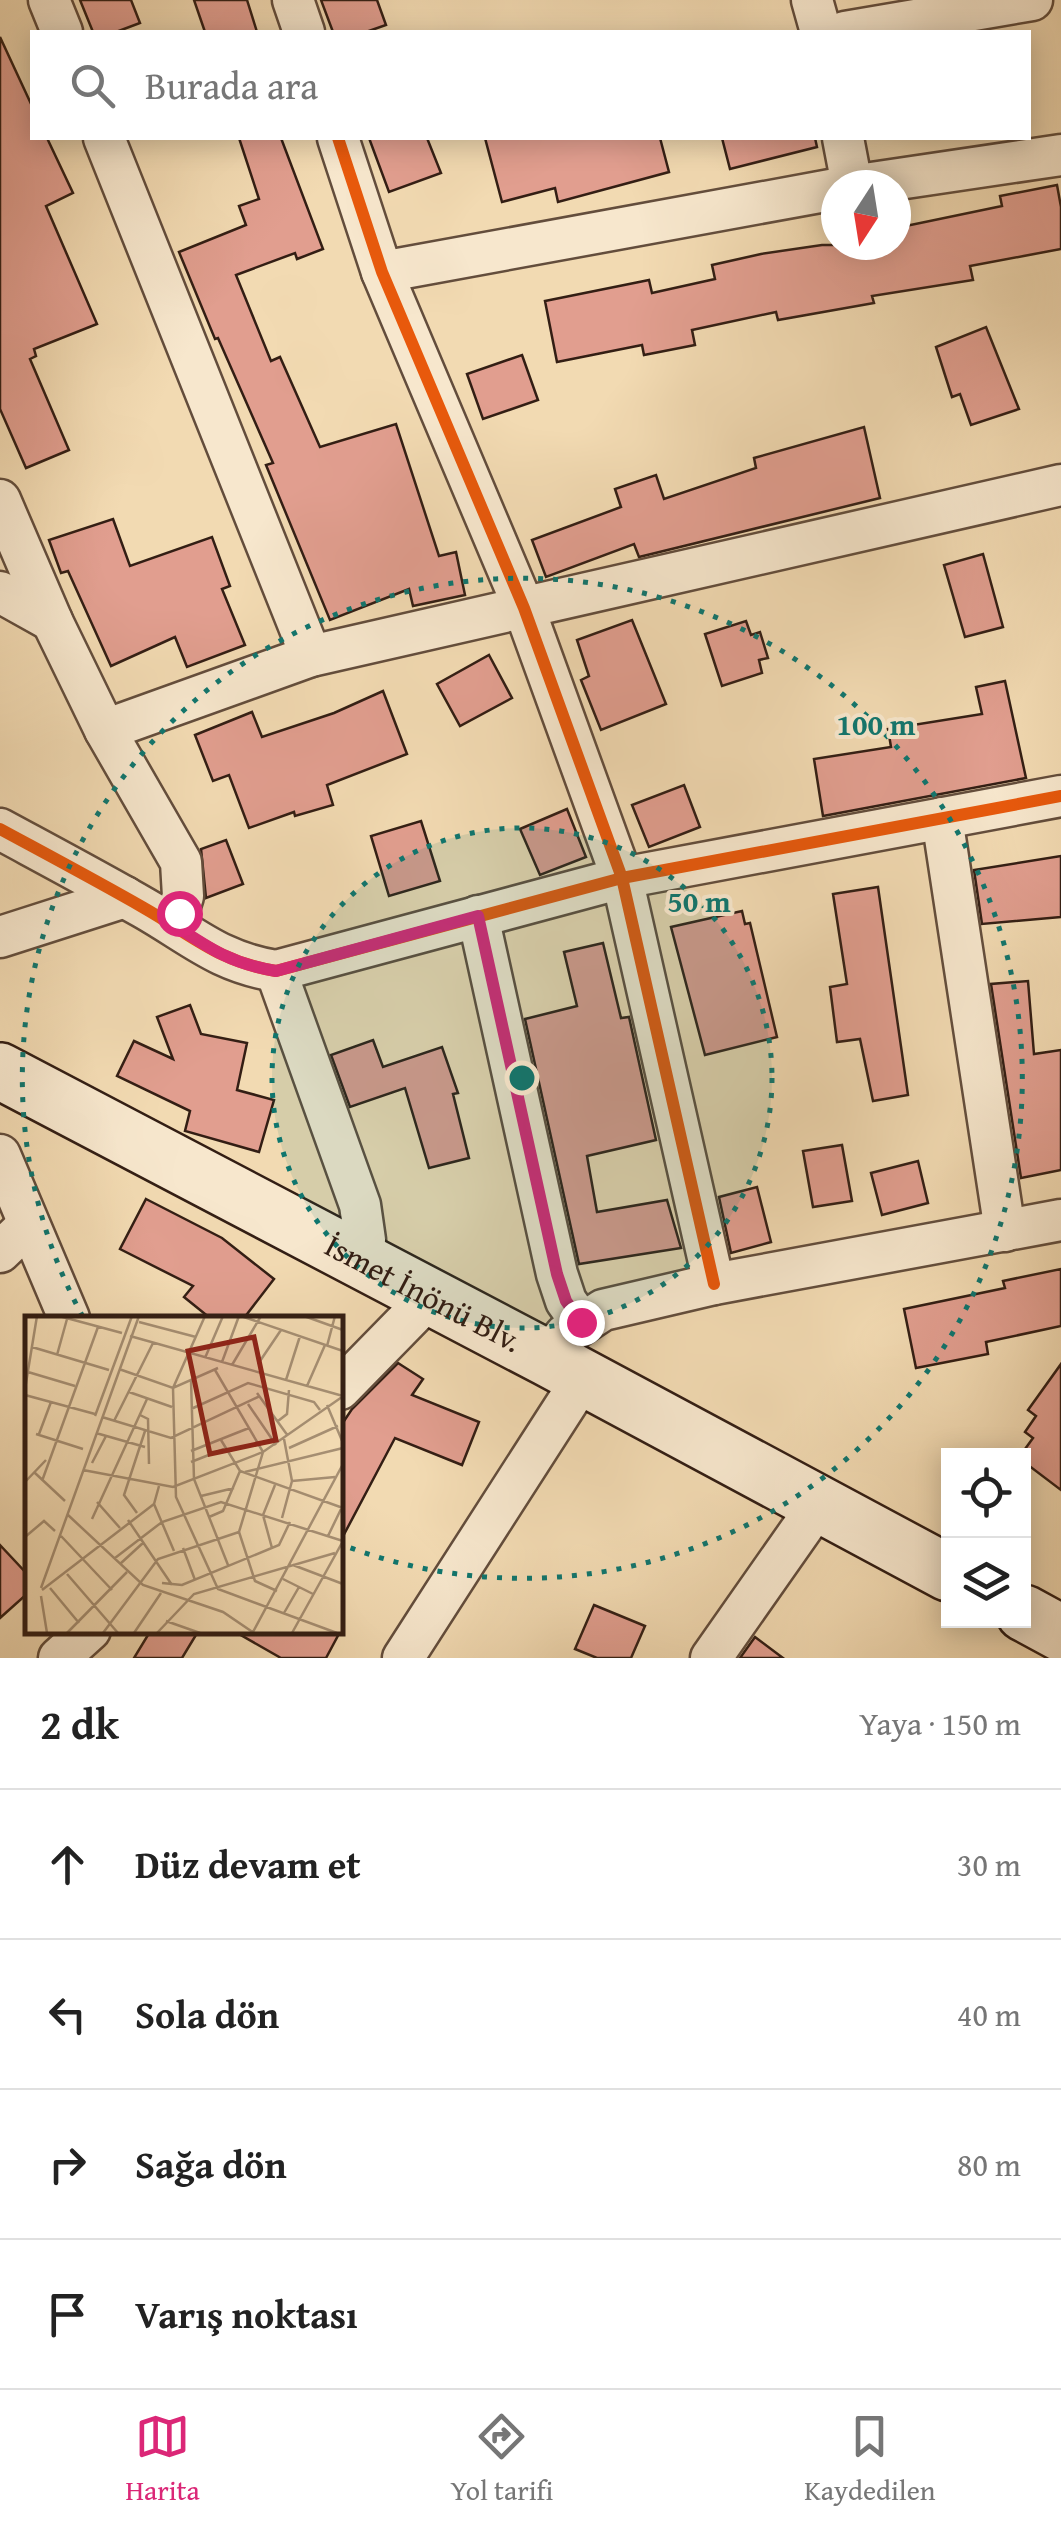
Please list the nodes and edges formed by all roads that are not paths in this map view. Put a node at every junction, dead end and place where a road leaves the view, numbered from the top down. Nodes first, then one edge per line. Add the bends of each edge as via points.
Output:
1 (49, 0) edge
2 (293, 0) edge
3 (812, 0) edge
4 (1032, 0) edge
5 (61, 30) edge
6 (303, 30) edge
7 (820, 30) edge
8 (858, 30) edge
9 (105, 140) edge
10 (339, 140) edge
11 (843, 140) edge
12 (1061, 155) edge
13 (851, 170) edge
14 (911, 177) edge
15 (821, 192) edge
16 (382, 272) junction
17 (1061, 485) edge
18 (0, 500) edge
19 (0, 592) edge
20 (524, 608) junction
21 (52, 621) junction
22 (310, 656) junction
23 (105, 730) junction
24 (1061, 796) edge
25 (942, 818) junction
26 (0, 829) edge
27 (622, 878) junction
28 (125, 897) junction
29 (478, 916) junction
30 (174, 925) junction
31 (0, 937) edge
32 (276, 971) junction
33 (4, 1085) edge
34 (0, 1155) edge
35 (1061, 1220) edge
36 (1005, 1230) junction
37 (14, 1238) edge
38 (362, 1261) junction
39 (714, 1284) junction
40 (430, 1298) junction
41 (67, 1316) edge
42 (570, 1353) junction
43 (342, 1387) edge
44 (819, 1504) junction
45 (941, 1569) edge
46 (1031, 1617) edge
47 (87, 1633) edge
48 (1061, 1633) edge
49 (59, 1658) edge
50 (403, 1658) edge
51 (711, 1658) edge

1 - 5 street
2 - 6 street
3 - 7 street
4 - 8 street
9 - 22 street
10 - 16 street
11 - 13 street
12 - 14 street
15 - 16 street
16 - 20 street
17 - 20 street
18 - 21 street
19 - 21 street
20 - 22 street
20 - 27 street
21 - 23 street
22 - 23 street
23 - 30 street via 181,862 183,896
24 - 25 street
25 - 27 street
25 - 36 street
26 - 28 street
27 - 29 street
27 - 39 street
28 - 30 street
28 - 31 street
29 - 32 street
29 - 42 street via 566,1301
30 - 32 street via 223,958
32 - 38 street via 360,1205
33 - 38 main road, İsmet İnönü Blv.
34 - 37 street
35 - 36 street
36 - 39 street
37 - 41 street
38 - 40 main road, İsmet İnönü Blv.
39 - 42 street via 603,1310
40 - 42 main road, İsmet İnönü Blv.
40 - 43 street
42 - 44 main road, İsmet İnönü Blv.
42 - 50 street
44 - 45 main road, İsmet İnönü Blv.
44 - 51 street
46 - 48 main road
47 - 49 street

